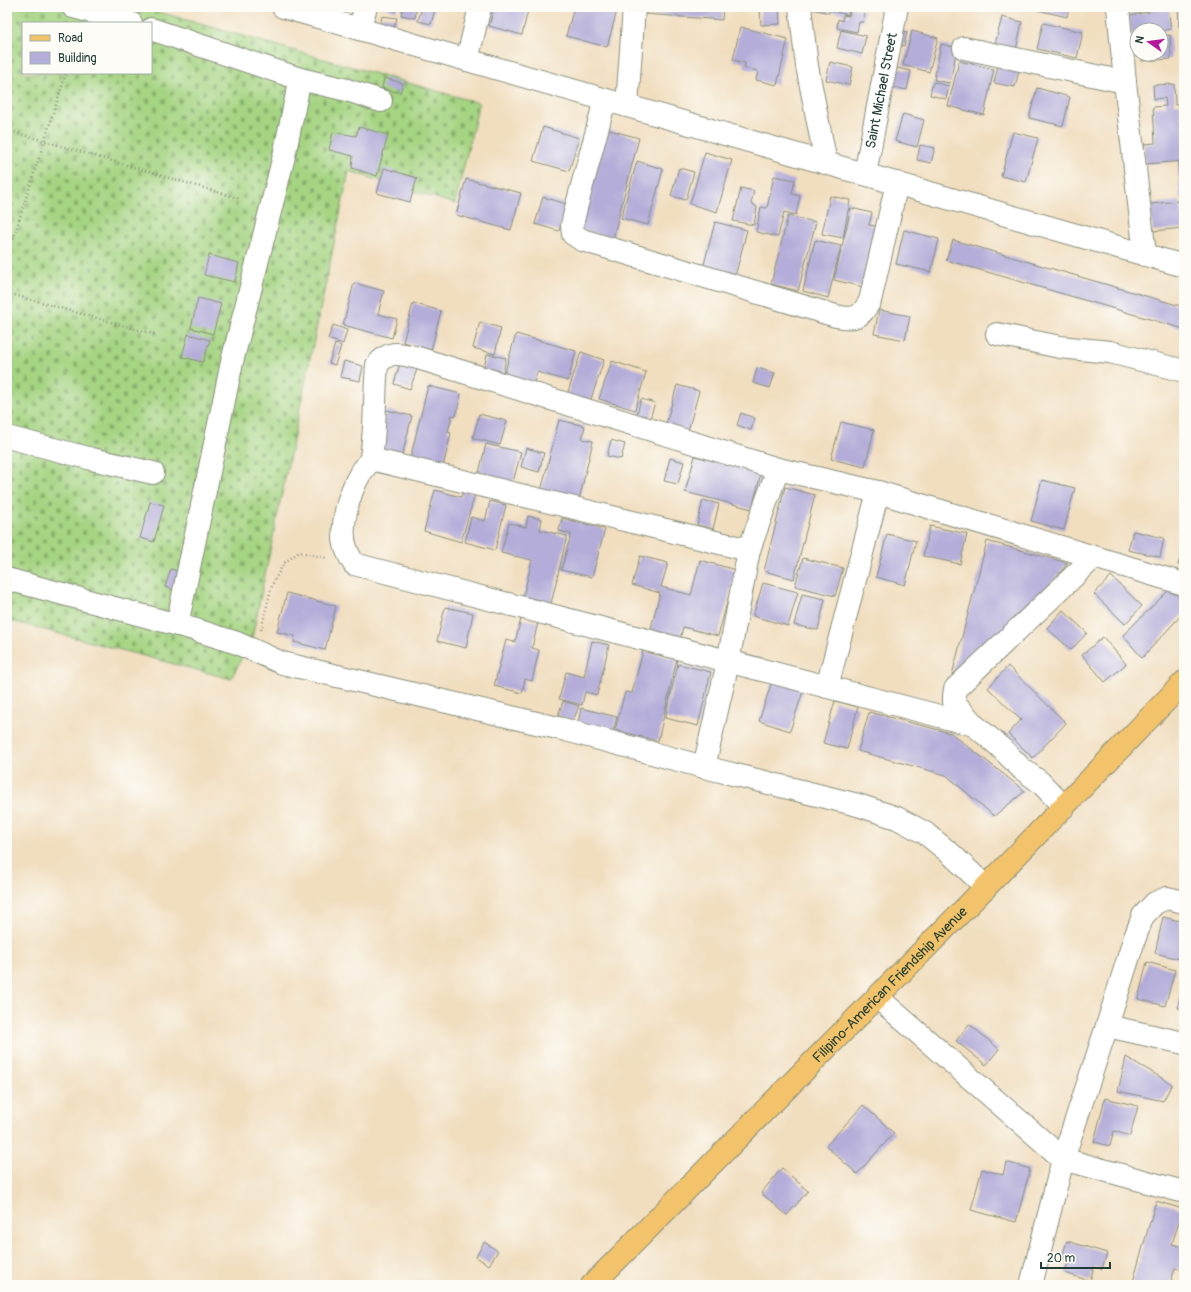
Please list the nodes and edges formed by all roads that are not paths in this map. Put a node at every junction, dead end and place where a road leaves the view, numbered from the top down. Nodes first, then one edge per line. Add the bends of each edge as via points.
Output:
1 (73, 7) edge
2 (283, 7) edge
3 (366, 7) edge
4 (480, 7) edge
5 (634, 7) edge
6 (800, 7) edge
7 (897, 7) edge
8 (1118, 7) edge
9 (127, 22) edge
10 (152, 29) edge
11 (359, 29) junction
12 (964, 48) dead end
13 (467, 60) junction
14 (300, 79) junction
15 (1125, 82) junction
16 (605, 100) junction
17 (381, 101) dead end
18 (627, 106) junction
19 (826, 163) junction
20 (865, 174) junction
21 (896, 183) junction
22 (1145, 255) junction
23 (1184, 266) edge
24 (997, 334) dead end
25 (1184, 371) edge
26 (7, 437) edge
27 (371, 459) junction
28 (778, 469) junction
29 (153, 473) dead end
30 (878, 492) junction
31 (749, 550) junction
32 (1094, 557) junction
33 (7, 580) edge
34 (1184, 584) edge
35 (177, 626) junction
36 (728, 662) junction
37 (1184, 682) edge
38 (828, 686) junction
39 (974, 725) junction
40 (704, 767) junction
41 (1064, 807) junction
42 (986, 887) junction
43 (1184, 902) edge
44 (876, 997) junction
45 (1107, 1026) junction
46 (1184, 1043) edge
47 (1063, 1159) junction
48 (1184, 1192) edge
49 (592, 1285) edge
50 (1031, 1285) edge

1 - 9 street
2 - 11 street
3 - 11 street
4 - 13 street
5 - 18 street
6 - 19 street via 807,66
7 - 20 street, Saint Michael Street
8 - 15 street
10 - 14 street
11 - 13 street
12 - 15 street
13 - 16 street
14 - 17 street
14 - 35 street via 284,156 232,362
15 - 22 street
16 - 18 street
16 - 21 street via 576,208 572,225 573,234 582,240 836,316 857,317 870,301
18 - 19 street
19 - 20 street
20 - 21 street
21 - 22 street
22 - 23 street
24 - 25 street via 1060,347 1110,352
26 - 29 street
27 - 28 street via 377,365 382,359 395,354 418,358
27 - 31 street
27 - 36 street via 353,489 345,519 346,548 354,564
28 - 30 street
28 - 31 street
30 - 32 street
30 - 38 street
31 - 36 street
32 - 34 street
32 - 39 street via 955,689 954,702
33 - 35 street
35 - 40 street via 237,643 282,663 562,729
36 - 38 street
36 - 40 street
37 - 41 main road, Filipino-American Friendship Avenue
38 - 39 street
39 - 41 street via 1040,782
40 - 42 street via 858,805 897,818 924,833
41 - 42 main road, Filipino-American Friendship Avenue
42 - 44 main road, Filipino-American Friendship Avenue
43 - 45 street via 1167,898 1155,903 1143,916
44 - 47 street
44 - 49 main road, Filipino-American Friendship Avenue
45 - 46 street
45 - 47 street
47 - 48 street
47 - 50 street

